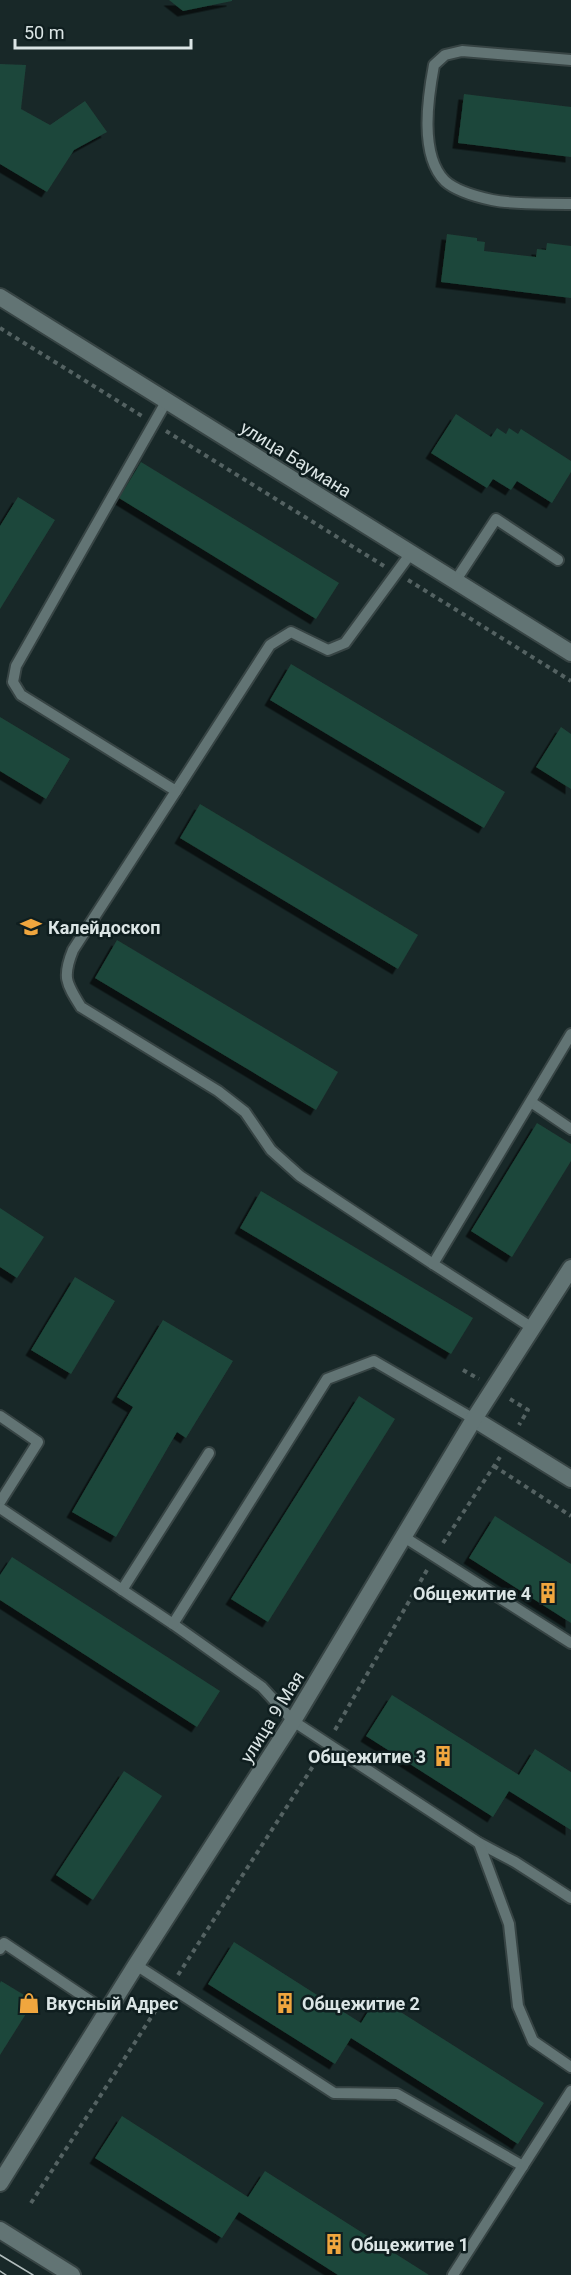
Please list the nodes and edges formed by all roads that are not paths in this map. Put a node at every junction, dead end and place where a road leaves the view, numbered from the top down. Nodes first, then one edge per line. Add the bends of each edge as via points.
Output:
1 (571, 60) edge
2 (571, 204) edge
3 (0, 297) edge
4 (166, 402) junction
5 (411, 553) junction
6 (558, 560) dead end
7 (456, 580) junction
8 (571, 653) edge
9 (176, 791) junction
10 (571, 1034) edge
11 (531, 1102) junction
12 (571, 1129) edge
13 (433, 1264) junction
14 (571, 1268) edge
15 (534, 1329) junction
16 (0, 1416) edge
17 (474, 1419) junction
18 (209, 1452) dead end
19 (571, 1479) edge
20 (0, 1502) edge
21 (0, 1508) edge
22 (404, 1537) junction
23 (122, 1590) junction
24 (173, 1624) junction
25 (571, 1643) edge
26 (293, 1721) junction
27 (479, 1843) junction
28 (571, 1898) edge
29 (0, 1949) edge
30 (136, 1965) junction
31 (107, 2012) junction
32 (571, 2067) edge
33 (571, 2091) edge
34 (523, 2166) junction
35 (0, 2183) edge
36 (0, 2230) edge
37 (72, 2275) edge
38 (453, 2275) edge

1 - 2 lane via 462,51 445,55 434,65 427,118 432,163 445,182 493,200
3 - 4 street, улица Баумана
4 - 5 street, улица Баумана
4 - 9 lane via 16,666 13,682 21,695
5 - 7 street, улица Баумана
5 - 9 lane via 345,643 328,650 291,632 270,645
6 - 7 lane via 496,519
7 - 8 street, улица Баумана
9 - 13 lane via 73,950 66,969 69,989 81,1007 218,1091 245,1113 271,1150 300,1176
10 - 11 lane
11 - 12 lane
11 - 13 lane
13 - 15 lane
14 - 15 street, улица 9 Мая
15 - 17 street, улица 9 Мая
16 - 20 lane via 39,1442
17 - 19 street
17 - 22 street, улица 9 Мая
17 - 24 lane via 374,1361 327,1380
18 - 23 lane
21 - 23 lane
22 - 25 lane
22 - 26 street, улица 9 Мая
23 - 24 lane
24 - 26 lane via 262,1687
26 - 27 lane
26 - 30 street, улица 9 Мая
27 - 28 lane
27 - 32 lane via 509,1924 518,2006 533,2041
29 - 31 lane via 4,1943
30 - 31 street, улица 9 Мая
30 - 34 lane via 334,2093 398,2094
31 - 35 street, улица 9 Мая
33 - 34 lane
34 - 38 lane
36 - 37 street

